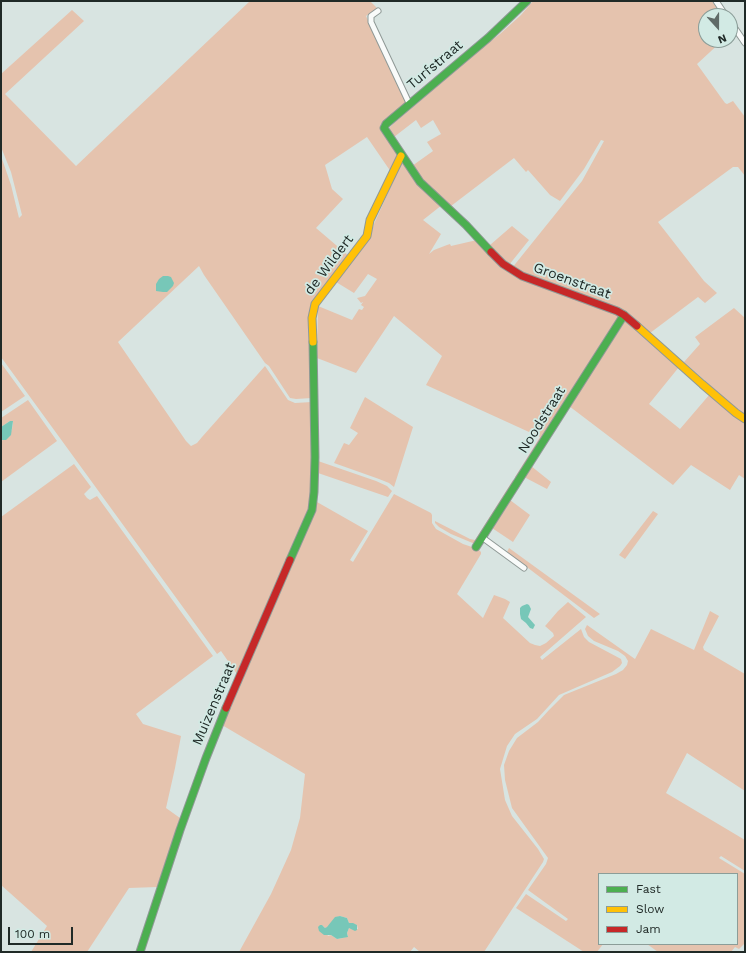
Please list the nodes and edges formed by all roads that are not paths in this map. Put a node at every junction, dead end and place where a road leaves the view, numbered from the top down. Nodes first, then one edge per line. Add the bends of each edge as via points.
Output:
1 (527, 1) edge
2 (378, 11) dead end
3 (738, 33) edge
4 (745, 43) edge
5 (409, 104) junction
6 (401, 156) junction
7 (624, 315) junction
8 (745, 419) edge
9 (315, 470) joint
10 (483, 538) junction
11 (476, 547) dead end
12 (524, 568) dead end
13 (140, 952) edge

1 - 5 street, Turfstraat via 488,38
2 - 5 street via 371,16 371,22
3 - 4 street
5 - 6 street, Turfstraat via 384,128
6 - 7 street, Groenstraat via 420,182 512,271
6 - 9 street, de Wildert via 370,220 367,236 315,304 312,318
7 - 8 street, Groenstraat
7 - 10 street, Noodstraat
9 - 13 street, Muizenstraat via 312,510 206,758
10 - 11 street, Noodstraat
10 - 12 street

